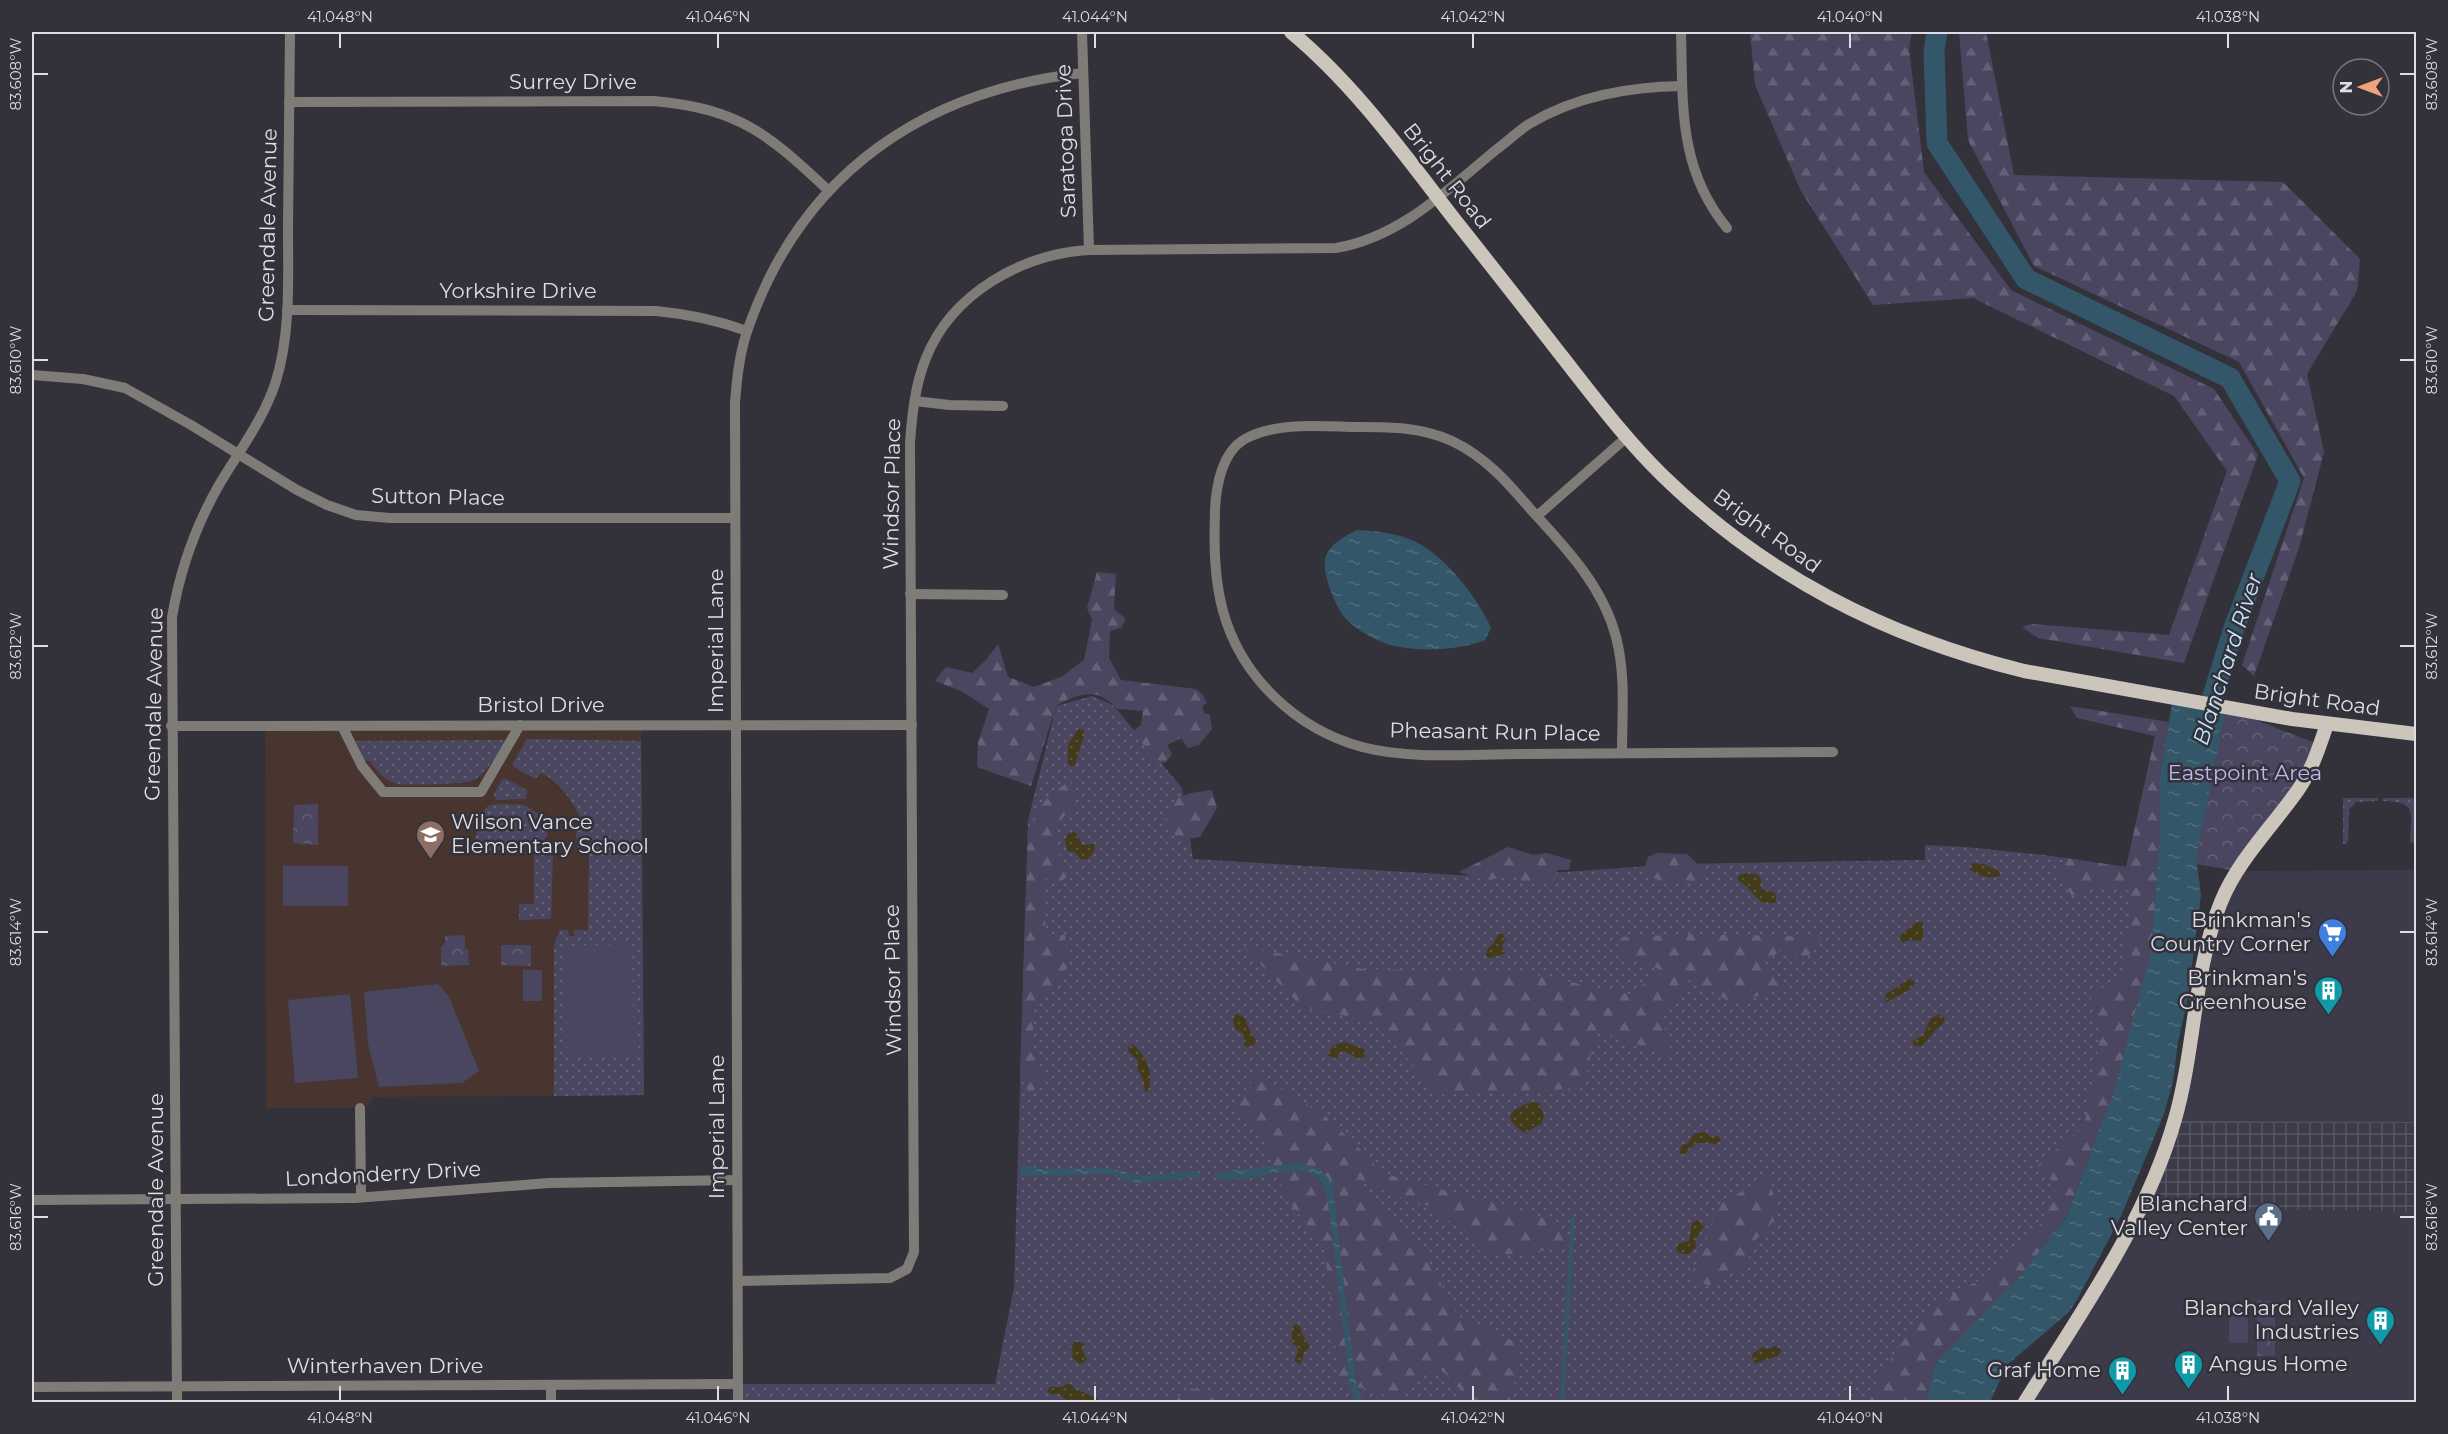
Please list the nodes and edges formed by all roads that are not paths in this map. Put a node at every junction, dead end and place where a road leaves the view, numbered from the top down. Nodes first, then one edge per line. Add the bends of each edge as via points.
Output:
1 (290, 32) edge
2 (1082, 32) edge
3 (1291, 32) edge
4 (1681, 32) edge
5 (1083, 73) junction
6 (1682, 86) junction
7 (289, 102) junction
8 (829, 191) junction
9 (1438, 197) junction
10 (1726, 228) dead end
11 (1089, 250) junction
12 (287, 310) junction
13 (747, 331) junction
14 (32, 375) edge
15 (915, 401) junction
16 (1003, 406) dead end
17 (1627, 437) junction
18 (238, 454) junction
19 (1537, 516) junction
20 (735, 518) junction
21 (910, 594) junction
22 (1003, 595) dead end
23 (735, 724) junction
24 (912, 724) junction
25 (2327, 724) junction
26 (520, 725) junction
27 (171, 726) junction
28 (342, 726) junction
29 (2416, 734) edge
30 (1833, 752) dead end
31 (1622, 753) junction
32 (360, 1108) dead end
33 (737, 1180) junction
34 (361, 1197) junction
35 (32, 1200) edge
36 (176, 1200) junction
37 (738, 1281) junction
38 (550, 1384) junction
39 (738, 1384) junction
40 (177, 1386) junction
41 (32, 1387) edge
42 (177, 1402) edge
43 (550, 1402) edge
44 (738, 1402) edge
45 (2025, 1402) edge

1 - 7 street, Greendale Avenue
2 - 5 street, Saratoga Drive
3 - 9 main road, Bright Road via 1353,91
4 - 6 street
5 - 8 street, Imperial Lane via 1029,81 950,105 879,146
5 - 11 street, Saratoga Drive
6 - 9 street, Windsor Place via 1623,90 1557,109 1528,125
6 - 10 street via 1685,136 1693,170 1707,201
7 - 8 street, Surrey Drive via 654,101 704,108 734,117 766,135
7 - 12 street, Greendale Avenue
8 - 13 street, Imperial Lane via 781,258
9 - 11 street, Windsor Place via 1392,230 1336,248
9 - 17 main road, Bright Road
11 - 15 street, Windsor Place via 1027,262 970,298 933,342
12 - 13 street, Yorkshire Drive via 656,310 721,321
12 - 18 street, Greendale Avenue via 285,343 276,380 263,412
13 - 20 street, Imperial Lane via 735,403
14 - 18 street, Sutton Place via 83,379 125,388
15 - 16 street
15 - 21 street, Windsor Place via 910,443
17 - 19 street
17 - 25 main road, Bright Road via 1687,498 1740,542 1796,580 1856,613 1918,640 2024,671
18 - 20 street, Sutton Place via 297,490 356,515
18 - 27 street, Greendale Avenue via 207,507 180,576 171,633
19 - 31 street, Pheasant Run Place via 1587,575 1611,620 1622,669
19 - 31 street, Pheasant Run Place via 1492,467 1465,447 1442,437 1410,429 1362,427 1300,428 1257,434 1236,445 1218,487 1215,562 1228,628 1252,672 1280,703 1314,727 1360,747 1409,754
20 - 23 street, Imperial Lane
21 - 22 street
21 - 24 street, Windsor Place
23 - 24 street, Bristol Drive
23 - 26 street, Bristol Drive
23 - 33 street, Imperial Lane
24 - 37 street, Windsor Place via 912,1261 891,1278
25 - 29 main road, Bright Road
25 - 45 main road via 2308,775 2237,871 2221,900 2206,957 2181,1100 2152,1180 2105,1273
26 - 28 street, Bristol Drive
26 - 28 street via 481,792 383,792 362,766
27 - 28 street, Bristol Drive
27 - 36 street, Greendale Avenue
30 - 31 street, Pheasant Run Place
32 - 34 street
33 - 34 street, Londonderry Drive via 549,1183
33 - 37 street, Imperial Lane
34 - 36 street, Londonderry Drive
35 - 36 street, Londonderry Drive
36 - 40 street, Greendale Avenue
37 - 39 street, Imperial Lane
38 - 39 street, Winterhaven Drive
38 - 40 street, Winterhaven Drive
38 - 43 street
39 - 44 street, Imperial Lane
40 - 41 street, Winterhaven Drive
40 - 42 street, Greendale Avenue

